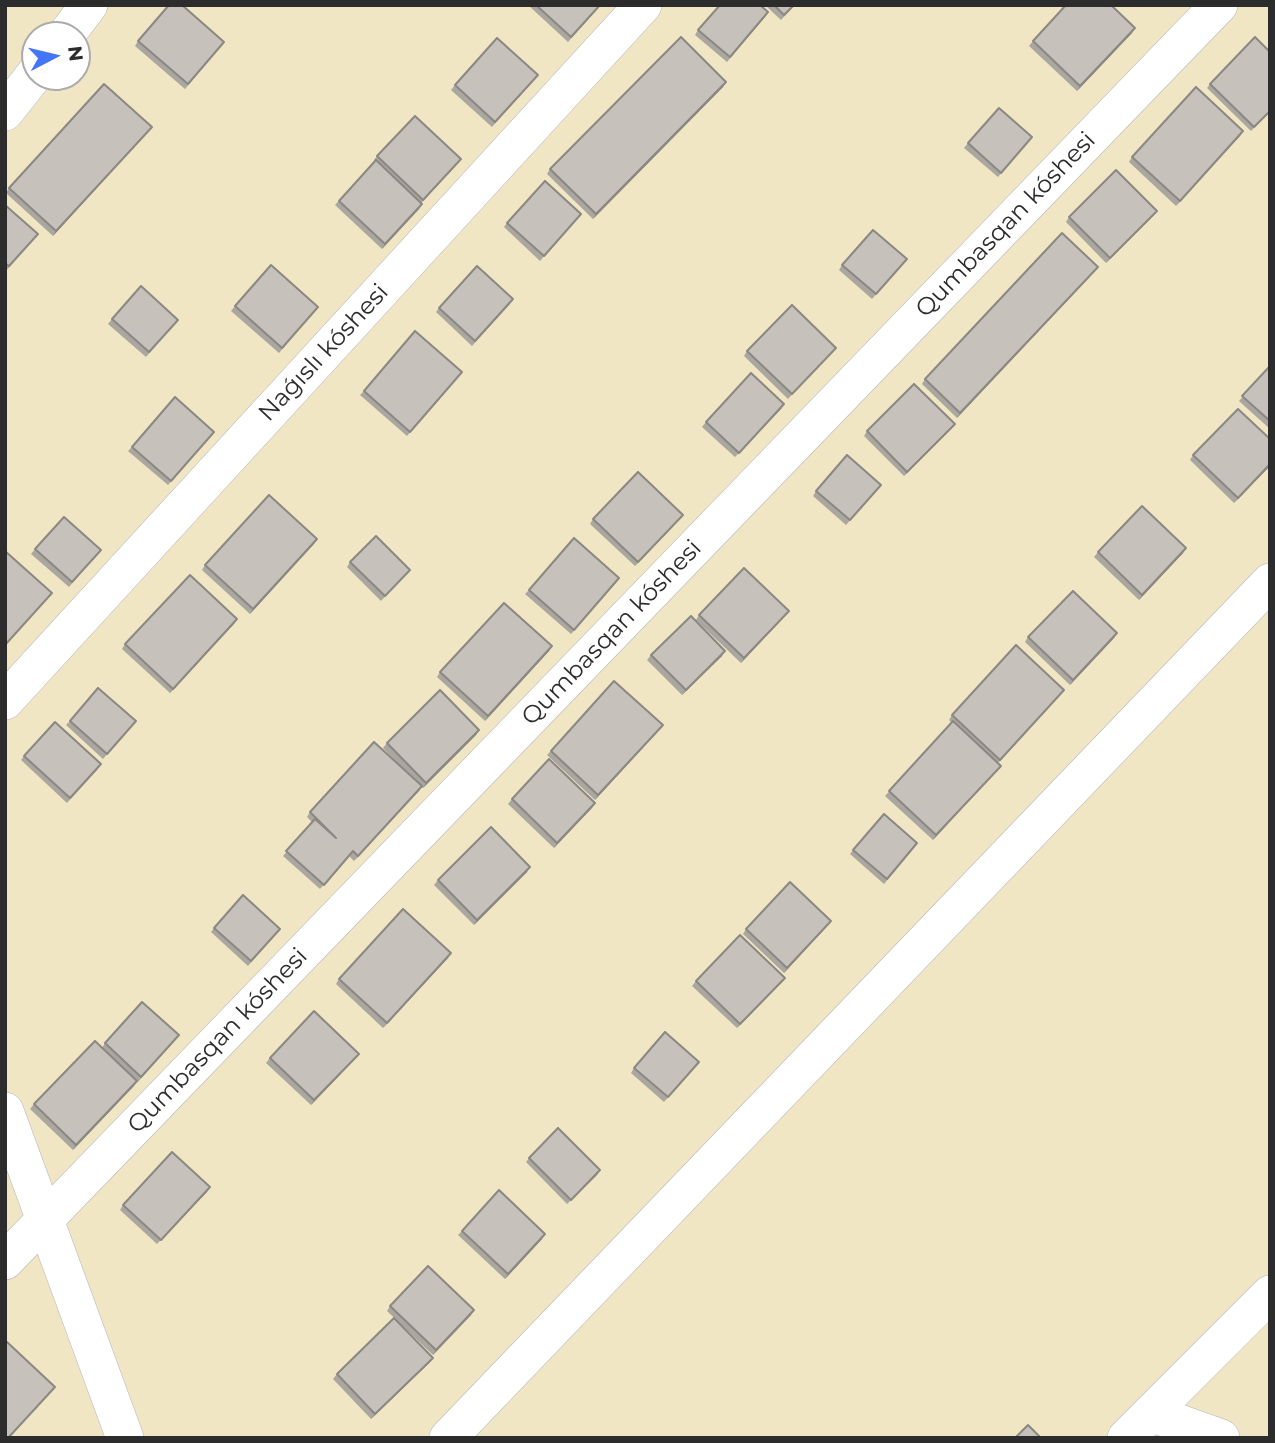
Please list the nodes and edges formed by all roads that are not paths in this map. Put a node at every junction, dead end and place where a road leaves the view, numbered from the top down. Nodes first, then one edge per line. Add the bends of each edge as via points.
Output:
1 (89, 5) edge
2 (643, 5) edge
3 (1219, 5) edge
4 (77, 21) edge
5 (22, 91) edge
6 (5, 112) edge
7 (1270, 582) edge
8 (5, 701) edge
9 (5, 1111) edge
10 (44, 1221) junction
11 (5, 1261) edge
12 (1270, 1294) edge
13 (1138, 1425) edge
14 (124, 1438) edge
15 (448, 1438) edge
16 (1221, 1438) edge

1 - 4 street
2 - 8 street, Naǵıslı kóshesi
3 - 10 street, Qumbasqan kóshesi
5 - 6 street
7 - 15 street
9 - 10 street
10 - 11 street, Qumbasqan kóshesi
10 - 14 street
12 - 13 street
13 - 16 street

